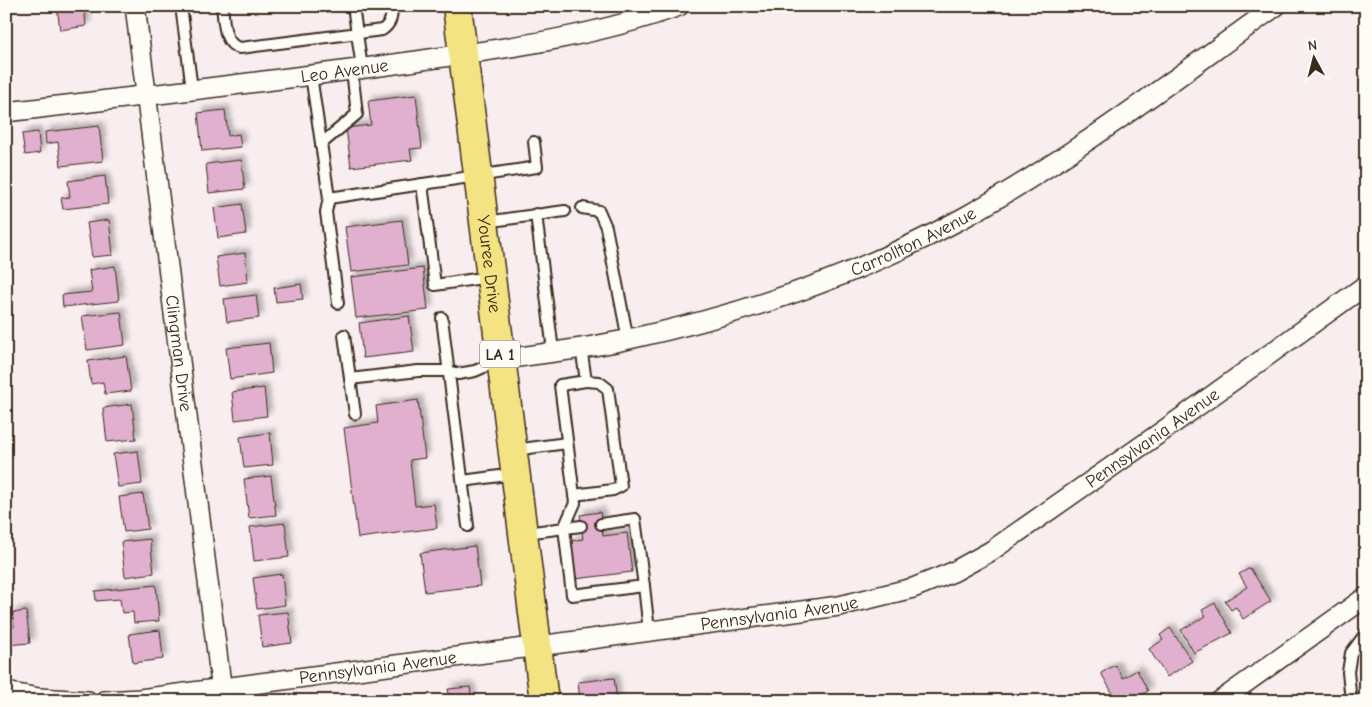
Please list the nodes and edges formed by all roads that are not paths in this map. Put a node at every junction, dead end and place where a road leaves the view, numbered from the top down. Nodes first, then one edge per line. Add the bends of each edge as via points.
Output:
1 (135, 6) edge
2 (181, 6) edge
3 (222, 6) edge
4 (352, 6) edge
5 (392, 6) edge
6 (457, 6) edge
7 (679, 6) edge
8 (1276, 6) edge
9 (356, 34) junction
10 (463, 54) junction
11 (357, 69) junction
12 (311, 75) junction
13 (192, 89) junction
14 (147, 95) junction
15 (6, 112) edge
16 (534, 142) dead end
17 (321, 144) junction
18 (478, 177) junction
19 (422, 184) junction
20 (329, 198) junction
21 (565, 206) dead end
22 (585, 206) dead end
23 (536, 214) junction
24 (484, 222) junction
25 (490, 277) junction
26 (1366, 285) edge
27 (338, 303) dead end
28 (442, 318) dead end
29 (344, 335) dead end
30 (628, 340) junction
31 (581, 347) junction
32 (553, 351) junction
33 (500, 360) junction
34 (448, 371) junction
35 (350, 379) junction
36 (586, 381) junction
37 (354, 414) dead end
38 (568, 443) junction
39 (513, 462) junction
40 (463, 481) junction
41 (574, 495) junction
42 (603, 523) dead end
43 (468, 526) dead end
44 (576, 527) junction
45 (522, 534) junction
46 (644, 586) junction
47 (1366, 597) edge
48 (649, 631) junction
49 (1366, 633) edge
50 (536, 645) junction
51 (6, 692) edge
52 (222, 695) edge
53 (88, 701) edge
54 (104, 701) edge
55 (544, 701) edge
56 (1220, 701) edge
57 (1351, 701) edge

1 - 14 street, Clingman Drive
2 - 13 lane
3 - 9 lane via 229,42 234,47
4 - 9 lane
5 - 9 lane via 388,26
6 - 10 main road, Youree Drive / LA 1
7 - 10 street, Leo Avenue via 586,34
8 - 30 street, Carrollton Avenue via 1070,152 961,219 881,258 771,301
9 - 11 lane
10 - 11 street, Leo Avenue
10 - 18 main road, Youree Drive / LA 1
11 - 12 street, Leo Avenue
11 - 17 lane via 357,114
12 - 13 street, Leo Avenue
12 - 17 lane
13 - 14 street, Leo Avenue
14 - 15 street, Leo Avenue
14 - 52 street, Clingman Drive
16 - 18 lane via 537,167
17 - 20 lane
18 - 19 lane
18 - 24 main road, Youree Drive / LA 1
19 - 20 lane
19 - 25 lane via 435,285
20 - 27 lane via 326,212
21 - 23 lane via 550,213
22 - 30 lane via 599,211 606,227
23 - 24 lane
23 - 32 lane
24 - 25 main road, Youree Drive / LA 1
25 - 33 main road, Youree Drive / LA 1
26 - 48 street, Pennsylvania Avenue via 1079,490 991,551 953,572 913,588 839,606
28 - 34 lane
29 - 35 lane
30 - 31 street, Carrollton Avenue
31 - 32 street, Carrollton Avenue
31 - 36 lane
32 - 33 street, Carrollton Avenue
33 - 34 lane via 475,371 458,374
33 - 39 main road, Youree Drive / LA 1
34 - 35 lane
34 - 40 lane
35 - 37 lane
36 - 38 lane via 560,384
36 - 41 lane via 599,382 608,389 621,486
38 - 39 lane
38 - 41 lane
39 - 40 lane
39 - 45 main road, Youree Drive / LA 1
40 - 43 lane
41 - 44 lane
42 - 46 lane via 635,519
44 - 45 lane
44 - 46 lane via 572,595
45 - 50 main road, Youree Drive / LA 1
46 - 48 lane
47 - 56 street
48 - 50 street, Pennsylvania Avenue
49 - 57 lane via 1351,653 1348,672
50 - 52 street, Pennsylvania Avenue
50 - 55 main road, Youree Drive / LA 1
51 - 53 street
52 - 54 street, Pennsylvania Avenue

